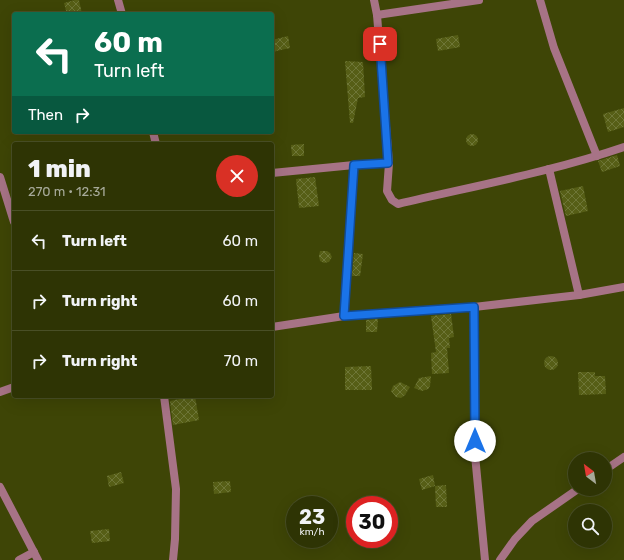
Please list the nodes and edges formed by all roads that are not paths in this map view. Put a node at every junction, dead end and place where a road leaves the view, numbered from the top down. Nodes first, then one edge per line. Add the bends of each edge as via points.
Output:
1 (118, 0) edge
2 (374, 0) edge
3 (479, 0) edge
4 (540, 0) edge
5 (121, 12) edge
6 (377, 15) junction
7 (624, 147) edge
8 (597, 156) junction
9 (388, 163) junction
10 (354, 165) junction
11 (549, 169) junction
12 (274, 173) edge
13 (0, 177) edge
14 (12, 216) edge
15 (624, 286) edge
16 (579, 295) junction
17 (474, 307) junction
18 (344, 316) junction
19 (274, 327) edge
20 (12, 388) edge
21 (0, 392) edge
22 (164, 398) edge
23 (624, 457) edge
24 (612, 465) edge
25 (0, 487) edge
26 (568, 496) edge
27 (34, 552) junction
28 (20, 560) edge
29 (38, 560) edge
30 (173, 560) edge
31 (485, 560) edge
32 (500, 560) edge

1 - 5 street
2 - 6 street
3 - 6 street
4 - 8 street via 554,48
6 - 9 street
7 - 8 street
8 - 11 street
9 - 10 street
9 - 11 street via 387,191 398,204
10 - 12 street
10 - 18 street
11 - 16 street
13 - 14 street
15 - 16 street
16 - 17 street
17 - 18 street
17 - 31 street via 475,456
18 - 19 street
20 - 21 street
22 - 30 street via 176,489
23 - 24 street
25 - 27 street
26 - 32 street via 532,521
27 - 28 street
27 - 29 street

